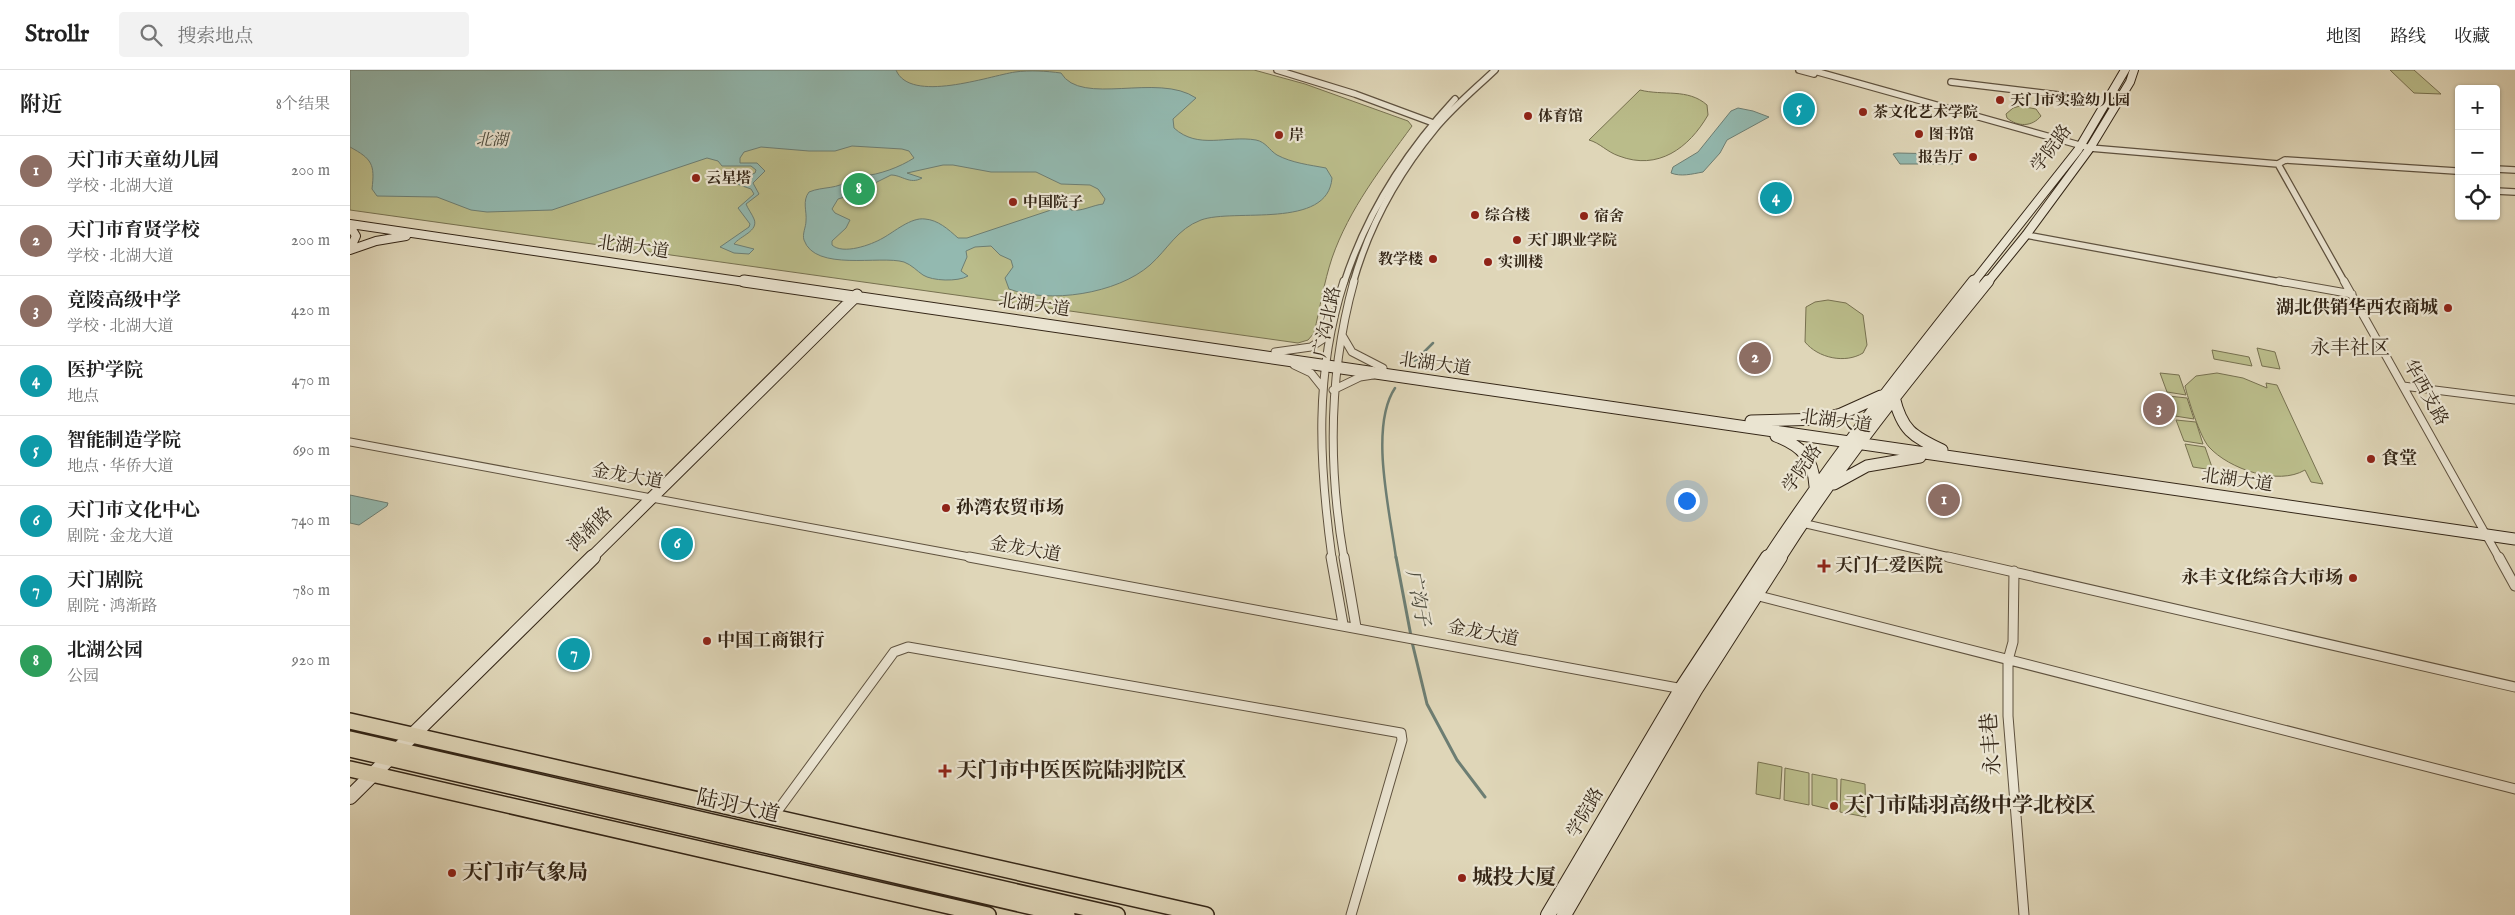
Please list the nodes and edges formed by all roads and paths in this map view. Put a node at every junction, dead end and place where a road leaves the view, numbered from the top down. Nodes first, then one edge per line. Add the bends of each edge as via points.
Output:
1 (1277, 70) edge
2 (1284, 70) edge
3 (1488, 70) edge
4 (1495, 70) edge
5 (1799, 70) edge
6 (1811, 70) edge
7 (1841, 70) edge
8 (2125, 70) edge
9 (2134, 70) edge
10 (1841, 79) junction
11 (1951, 82) dead end
12 (2108, 101) junction
13 (1435, 123) junction
14 (2084, 149) junction
15 (2278, 164) junction
16 (2500, 168) edge
17 (2515, 169) edge
18 (2455, 172) edge
19 (2500, 191) edge
20 (2515, 192) edge
21 (350, 218) edge
22 (350, 225) edge
23 (388, 227) junction
24 (423, 235) junction
25 (2026, 235) junction
26 (350, 250) edge
27 (2352, 294) junction
28 (857, 295) junction
29 (1331, 331) junction
30 (1341, 332) junction
31 (1274, 355) junction
32 (1330, 363) junction
33 (1381, 371) junction
34 (2403, 386) junction
35 (1323, 389) junction
36 (1333, 390) junction
37 (1882, 395) junction
38 (1894, 397) junction
39 (2515, 400) edge
40 (1750, 424) junction
41 (1855, 440) junction
42 (350, 442) edge
43 (1942, 453) junction
44 (1820, 487) junction
45 (650, 498) junction
46 (1802, 522) junction
47 (2484, 531) junction
48 (2515, 532) edge
49 (2515, 539) edge
50 (2014, 571) junction
51 (2515, 586) edge
52 (1755, 595) junction
53 (1344, 624) junction
54 (1356, 627) junction
55 (2008, 660) junction
56 (2515, 687) edge
57 (1689, 689) junction
58 (355, 722) edge
59 (411, 734) junction
60 (350, 739) edge
61 (350, 749) edge
62 (392, 754) junction
63 (350, 763) edge
64 (350, 769) edge
65 (372, 774) junction
66 (2515, 789) edge
67 (350, 797) edge
68 (773, 816) junction
69 (1566, 908) edge
70 (988, 915) edge
71 (1067, 915) edge
72 (1117, 915) edge
73 (1206, 915) edge
74 (1351, 915) edge
75 (1539, 915) edge
76 (1548, 915) edge
77 (2024, 915) edge

1 - 13 street
2 - 13 street via 1358,92
3 - 13 street, 广沟北路
4 - 13 street, 广沟北路
5 - 14 street
6 - 10 street
7 - 10 street
8 - 12 main road, 学院路
9 - 14 main road, 学院路 via 2130,82
10 - 14 street
11 - 12 street
12 - 14 main road, 学院路
13 - 29 street, 广沟北路 via 1393,175 1365,224 1348,265
13 - 30 street, 广沟北路 via 1399,176 1370,230 1354,273
14 - 15 street
14 - 25 main road, 学院路
14 - 37 main road, 学院路
15 - 18 street via 2285,160
15 - 27 street, 华西支路
16 - 17 street
19 - 20 street
21 - 23 main road, 北湖大道
22 - 23 main road, 北湖大道
22 - 26 main road via 356,236
23 - 24 main road, 北湖大道
23 - 26 main road
23 - 28 main road, 北湖大道
24 - 26 main road via 387,239
24 - 28 main road, 北湖大道
25 - 27 street
25 - 38 main road, 学院路
27 - 34 street, 华西支路
28 - 31 main road, 北湖大道
28 - 45 main road, 鸿渐路
29 - 31 street via 1326,340 1313,348
29 - 32 street, 广沟北路
30 - 32 street, 广沟北路
30 - 33 street via 1344,344 1353,353
31 - 32 main road, 北湖大道
31 - 35 street via 1312,373
32 - 33 main road, 北湖大道
32 - 35 street, 广沟北路
32 - 36 street, 广沟北路
33 - 36 street
33 - 40 main road, 北湖大道
34 - 39 street
34 - 47 street, 华西支路
35 - 53 street, 广沟北路 via 1323,480 1330,550
36 - 54 street, 广沟北路 via 1332,456 1336,511
37 - 40 main road via 1823,419
37 - 41 main road, 学院路
38 - 41 main road, 学院路
38 - 43 main road via 1898,417 1907,430
40 - 41 main road, 北湖大道
40 - 44 main road via 1789,441 1807,453
41 - 43 main road, 北湖大道
41 - 44 main road, 学院路
42 - 45 street, 金龙大道
43 - 44 main road via 1867,466
43 - 47 main road, 北湖大道
44 - 46 main road, 学院路
44 - 57 main road, 学院路
45 - 53 street, 金龙大道
45 - 59 main road, 鸿渐路
46 - 50 street
46 - 52 main road, 学院路
47 - 48 main road, 北湖大道
47 - 49 main road, 北湖大道
47 - 51 street, 华西支路
50 - 55 street, 永丰巷 via 2013,642
50 - 56 street
52 - 55 street
52 - 57 main road, 学院路
53 - 54 street, 金龙大道
54 - 57 street, 金龙大道
55 - 66 street
55 - 77 street, 永丰巷 via 2008,716
57 - 69 main road, 学院路
58 - 59 main road
58 - 62 main road
59 - 62 main road, 鸿渐路
59 - 68 main road
60 - 62 main road, 陆羽大道
61 - 62 main road, 陆羽大道
62 - 63 main road
62 - 65 main road, 鸿渐路
62 - 71 main road, 陆羽大道
62 - 72 main road, 陆羽大道
64 - 65 main road
65 - 67 main road, 鸿渐路
65 - 70 main road
68 - 73 main road
68 - 74 street via 894,652 908,647 1401,733 1402,740
69 - 75 main road
69 - 76 main road, 学院路

